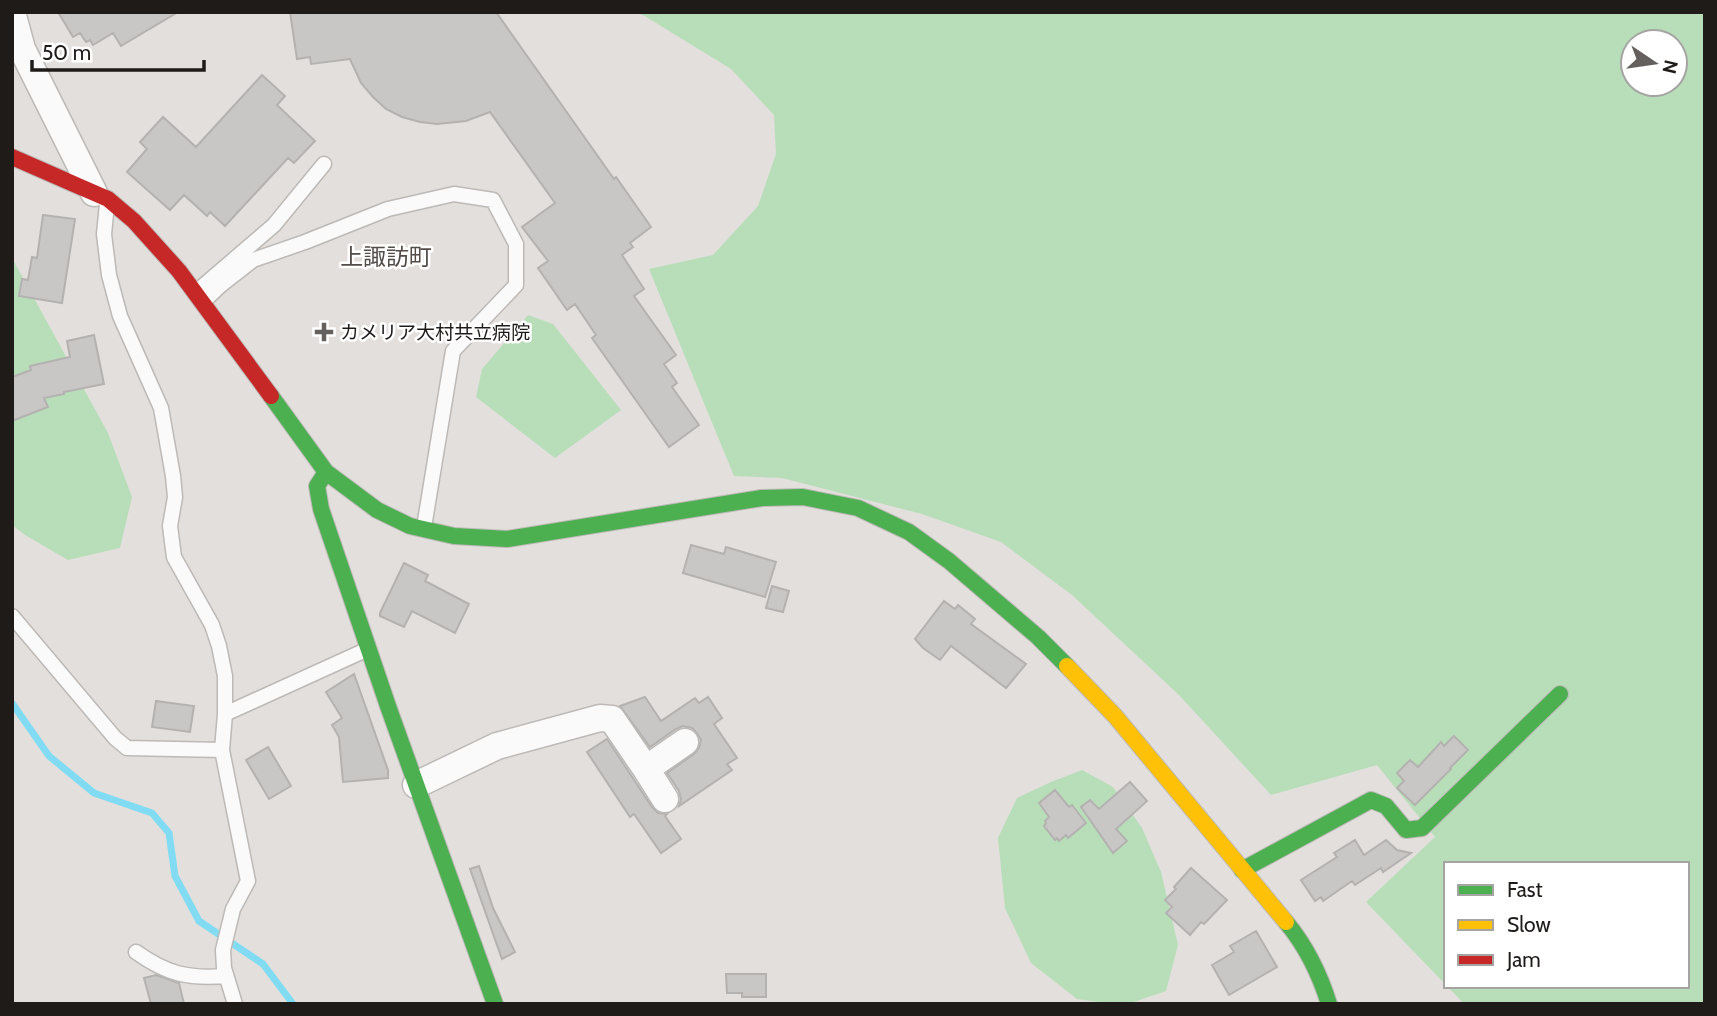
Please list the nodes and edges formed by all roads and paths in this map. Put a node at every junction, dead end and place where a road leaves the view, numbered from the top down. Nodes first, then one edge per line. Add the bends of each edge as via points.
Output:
1 (12, 12) edge
2 (12, 157) edge
3 (324, 164) dead end
4 (101, 196) junction
5 (199, 297) junction
6 (326, 472) junction
7 (424, 529) junction
8 (12, 616) edge
9 (368, 649) junction
10 (1560, 694) dead end
11 (225, 714) junction
12 (685, 742) dead end
13 (222, 750) junction
14 (646, 769) junction
15 (416, 785) junction
16 (665, 799) dead end
17 (1242, 870) junction
18 (136, 952) dead end
19 (226, 976) junction
20 (235, 1004) edge
21 (495, 1004) edge
22 (1329, 1004) edge

1 - 4 street via 22,49
2 - 4 street
3 - 5 lane via 274,225
4 - 5 street via 134,220
4 - 11 lane via 109,275 120,316 161,408 175,497 170,526 174,557 219,646
5 - 6 street
5 - 7 lane via 253,260 388,209 454,194 493,200 516,244 516,285 453,351
6 - 7 street via 377,510
6 - 9 street via 317,485 321,509
7 - 17 street via 507,539 761,498 803,497 858,508 909,532 1038,637 1115,716
8 - 13 lane via 127,748
9 - 11 lane
9 - 15 street
10 - 17 street via 1422,828 1406,830 1386,806 1371,800
11 - 13 lane
12 - 14 street
13 - 19 lane via 248,881 229,923 223,950
14 - 15 street via 612,719 600,718 497,746
14 - 16 street
15 - 21 street
17 - 22 street via 1296,934
18 - 19 lane via 169,971
19 - 20 lane

